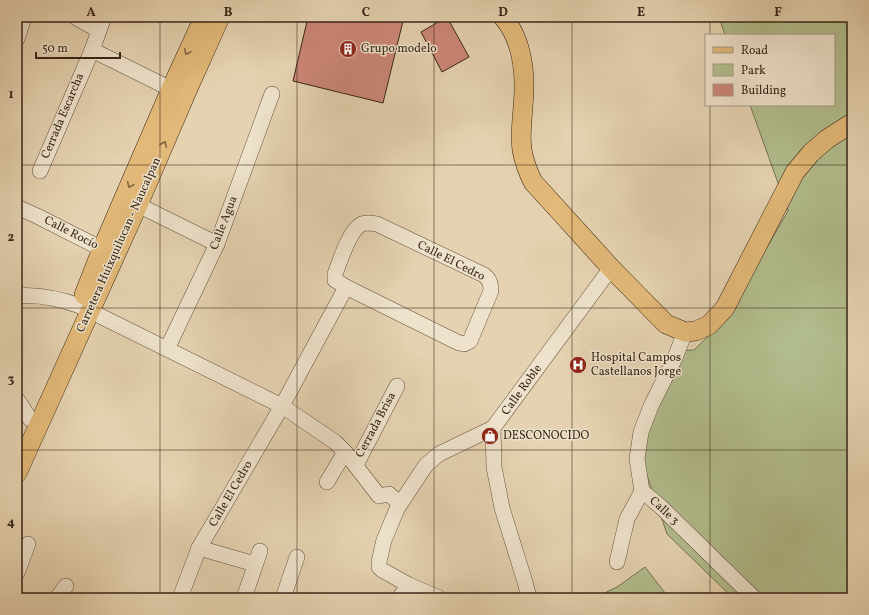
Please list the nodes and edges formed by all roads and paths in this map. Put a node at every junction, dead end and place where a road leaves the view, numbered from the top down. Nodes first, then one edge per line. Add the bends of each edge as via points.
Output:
1 (24, 17) edge
2 (75, 17) edge
3 (204, 17) edge
4 (220, 17) edge
5 (503, 17) edge
6 (101, 24) edge
7 (17, 40) edge
8 (92, 50) junction
9 (178, 91) junction
10 (272, 94) dead end
11 (852, 123) edge
12 (40, 171) dead end
13 (138, 205) junction
14 (17, 207) edge
15 (217, 244) junction
16 (102, 249) junction
17 (611, 268) junction
18 (346, 287) junction
19 (17, 296) edge
20 (85, 309) junction
21 (685, 332) junction
22 (167, 349) junction
23 (397, 386) dead end
24 (17, 399) edge
25 (282, 406) junction
26 (30, 419) junction
27 (493, 428) junction
28 (17, 448) edge
29 (345, 452) junction
30 (356, 465) junction
31 (17, 474) edge
32 (327, 482) dead end
33 (642, 490) junction
34 (400, 504) junction
35 (28, 544) dead end
36 (199, 548) junction
37 (297, 557) dead end
38 (617, 562) dead end
39 (17, 573) edge
40 (409, 585) junction
41 (66, 586) dead end
42 (745, 595) edge
43 (57, 598) edge
44 (180, 598) edge
45 (244, 598) edge
46 (284, 598) edge
47 (399, 598) edge
48 (439, 598) edge
49 (527, 598) edge

1 - 7 street
2 - 6 street
3 -> 9 main road, Carretera Huixquilucan - Naucalpan
4 - 9 main road, Carretera Huixquilucan - Naucalpan
5 - 17 main road via 518,41 522,57 524,82 521,131 526,166 533,182
6 - 8 street, Cerrada Escarcha
8 - 9 street
8 - 12 street, Cerrada Escarcha
13 -> 9 main road, Carretera Huixquilucan - Naucalpan
9 -> 16 main road, Carretera Huixquilucan - Naucalpan
10 - 15 street, Calle Agua
11 - 21 main road via 827,139 795,172 725,308 709,325 696,331
13 - 15 street
13 - 20 main road, Carretera Huixquilucan - Naucalpan
14 - 16 street, Calle Rocío
15 - 22 street, Calle Agua
16 - 20 main road, Carretera Huixquilucan - Naucalpan
17 - 21 main road via 666,324
17 - 27 street, Calle Roble
18 - 18 street, Calle El Cedro via 464,344 470,341 491,291 491,283 484,275 377,224 369,223 356,228 335,274 336,280
18 - 25 street, Calle El Cedro
19 - 20 street via 62,300
20 - 22 street
20 - 26 main road, Carretera Huixquilucan - Naucalpan
20 - 31 main road, Carretera Huixquilucan - Naucalpan
21 - 33 street, Calle 3 via 641,432 637,459
22 - 25 street
23 - 30 street, Cerrada Brisa
24 - 26 street
25 - 29 street via 335,442
25 - 36 street, Calle El Cedro
26 - 28 main road, Carretera Huixquilucan - Naucalpan
27 - 34 street via 439,454 426,465
27 - 49 street via 494,466 502,508 525,582
29 - 30 street
29 - 32 street
30 - 34 street via 379,496 389,494
33 - 38 street via 627,519
33 - 42 street, Calle 3
34 - 40 street via 384,540 379,566
35 - 39 street
36 - 44 street, Calle El Cedro
36 - 45 street via 258,557
37 - 46 street
40 - 47 street
40 - 48 street
41 - 43 street

